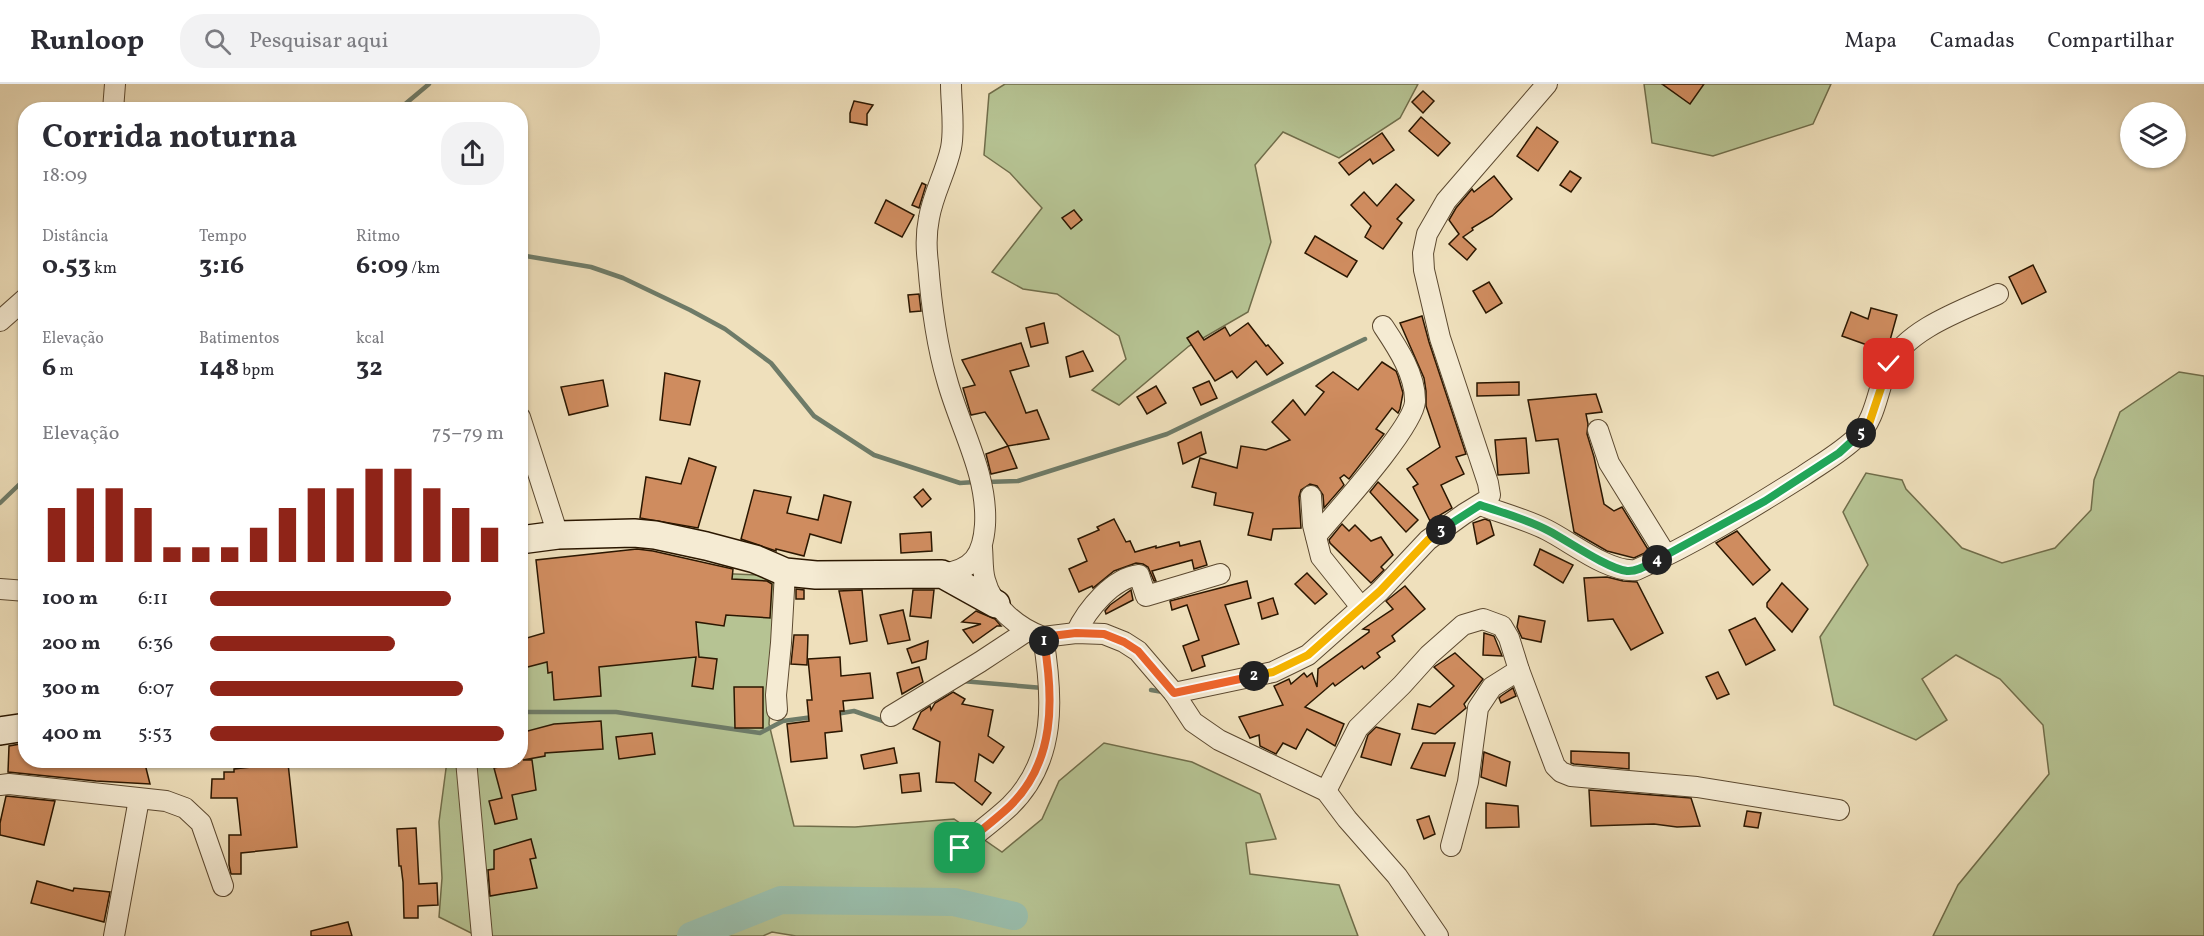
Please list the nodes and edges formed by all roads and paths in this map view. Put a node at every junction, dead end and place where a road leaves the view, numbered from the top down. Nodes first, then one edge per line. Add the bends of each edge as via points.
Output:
1 (115, 84) edge
2 (951, 84) edge
3 (1547, 84) edge
4 (114, 102) edge
5 (1998, 294) dead end
6 (18, 305) edge
7 (0, 321) edge
8 (1383, 326) dead end
9 (1598, 430) dead end
10 (528, 442) edge
11 (1311, 496) dead end
12 (1480, 505) junction
13 (558, 535) junction
14 (1316, 536) junction
15 (528, 539) edge
16 (982, 548) junction
17 (1666, 555) junction
18 (784, 572) junction
19 (942, 574) junction
20 (1220, 574) dead end
21 (0, 589) edge
22 (18, 590) edge
23 (996, 604) junction
24 (1361, 607) junction
25 (1076, 633) junction
26 (1035, 634) junction
27 (1519, 670) junction
28 (1174, 693) junction
29 (777, 710) dead end
30 (891, 716) dead end
31 (18, 728) edge
32 (0, 731) edge
33 (467, 768) edge
34 (0, 785) edge
35 (1326, 791) junction
36 (139, 799) junction
37 (1839, 810) dead end
38 (1451, 846) dead end
39 (960, 848) dead end
40 (223, 886) dead end
41 (114, 936) edge
42 (482, 936) edge
43 (1438, 936) edge

1 - 4 street
2 - 16 street via 951,147 929,216 926,241 935,321 947,380 982,482
3 - 12 street via 1446,201 1427,234 1423,253 1440,338 1488,483 1490,495
5 - 17 street via 1912,338 1889,364 1868,427 1839,453 1756,506
6 - 7 street
8 - 14 street via 1400,352 1415,403 1392,445
9 - 17 street via 1609,463
10 - 13 street
11 - 14 street
12 - 17 street via 1548,530 1627,571
12 - 24 street via 1428,540
13 - 15 street
13 - 18 street via 655,535 755,559
14 - 24 street via 1321,557
16 - 19 street via 967,566
16 - 23 street via 985,580
18 - 19 street
18 - 29 street
19 - 23 street
20 - 25 street via 1146,596 1139,575 1127,576 1089,609
21 - 22 street
23 - 26 street
24 - 28 street via 1308,655 1291,664 1273,672
25 - 26 street
25 - 28 street via 1104,634 1124,642 1138,651
26 - 30 street
26 - 39 street via 1048,669 1050,714 1044,751 1025,788 1010,806
27 - 35 street via 1502,626 1483,620 1463,624 1358,728
27 - 37 street via 1555,766 1561,772 1697,787
27 - 38 street via 1492,687 1478,708 1468,782
28 - 35 street via 1193,722 1220,740
31 - 32 street
33 - 42 street
34 - 36 street
35 - 43 street via 1397,876
36 - 40 street via 166,801 185,808 201,824
36 - 41 street

